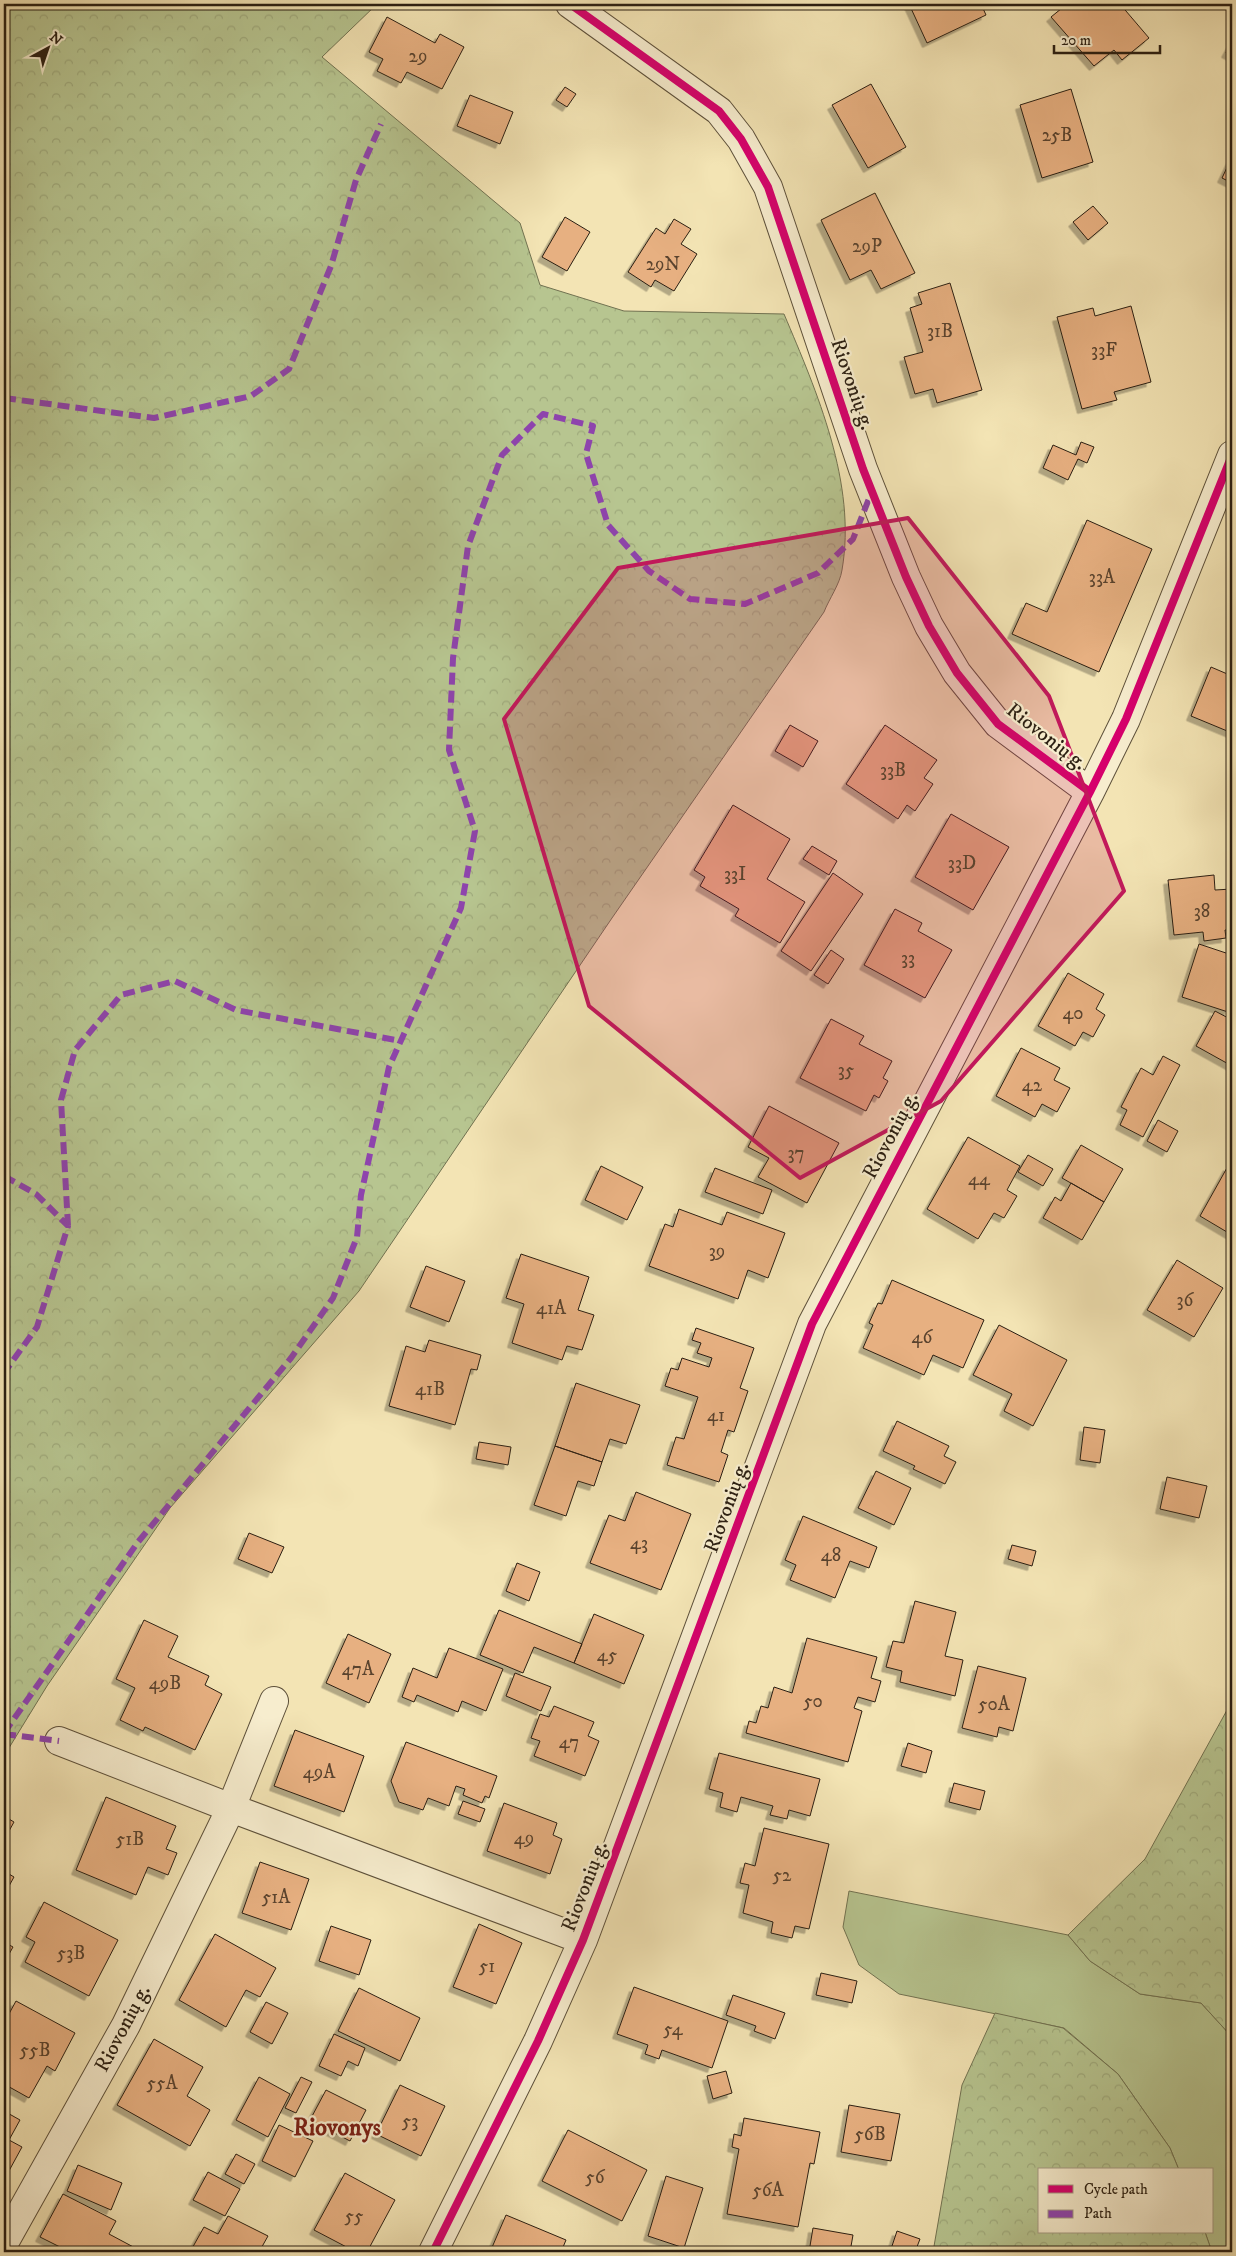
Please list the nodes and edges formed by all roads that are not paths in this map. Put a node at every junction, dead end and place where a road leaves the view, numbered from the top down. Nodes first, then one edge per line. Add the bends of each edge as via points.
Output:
1 (570, 4) edge
2 (1232, 455) edge
3 (1090, 792) junction
4 (274, 1701) dead end
5 (59, 1741) dead end
6 (231, 1808) junction
7 (583, 1940) junction
8 (4, 2242) edge
9 (433, 2252) edge

1 - 3 street, Riovonių g. via 719,111 741,139 768,187 863,469 929,626 957,673 998,724
2 - 3 street, Riovonių g. via 1126,719
3 - 7 street, Riovonių g. via 812,1324
4 - 6 street, Riovonių g.
5 - 6 street, Riovonių g.
6 - 7 street, Riovonių g.
6 - 8 street, Riovonių g. via 126,2025
7 - 9 street, Riovonių g. via 538,2041

